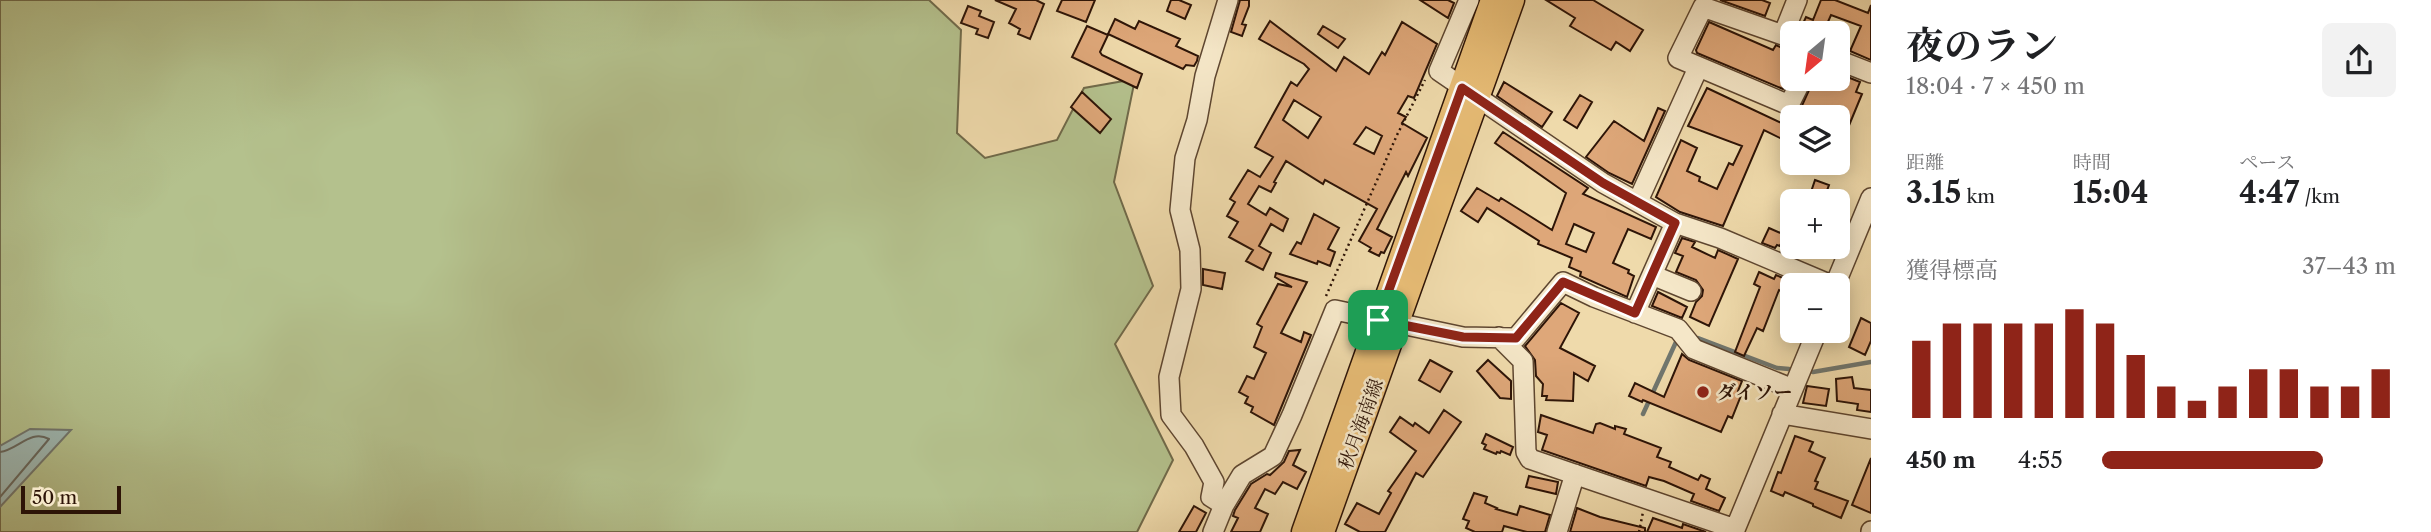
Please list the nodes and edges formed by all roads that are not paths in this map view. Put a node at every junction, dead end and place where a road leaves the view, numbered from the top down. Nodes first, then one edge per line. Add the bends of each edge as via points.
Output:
1 (1228, 0) edge
2 (1469, 0) edge
3 (1493, 0) edge
4 (1512, 0) edge
5 (1797, 0) edge
6 (1792, 21) edge
7 (1780, 35) edge
8 (1850, 65) edge
9 (1698, 68) junction
10 (1871, 73) edge
11 (1796, 91) edge
12 (1470, 93) junction
13 (1871, 198) edge
14 (1638, 201) junction
15 (1675, 223) junction
16 (1804, 273) edge
17 (1838, 273) edge
18 (1652, 275) junction
19 (1691, 291) dead end
20 (1635, 313) junction
21 (1388, 321) junction
22 (1499, 337) junction
23 (1812, 343) edge
24 (1793, 389) junction
25 (1782, 414) junction
26 (1871, 429) edge
27 (1574, 474) junction
28 (1224, 505) junction
29 (1735, 531) edge
30 (1213, 532) edge
31 (1304, 532) edge
32 (1322, 532) edge
33 (1556, 532) edge

1 - 28 street via 1185,158 1180,210 1190,250 1191,289 1169,377 1171,415 1214,482 1211,497
2 - 12 street via 1439,71
3 - 12 main road, 秋月海南線
4 - 12 main road, 秋月海南線
5 - 6 street
7 - 9 street via 1703,7 1678,58
8 - 10 street
9 - 11 street via 1789,105
9 - 14 street
12 - 14 street via 1603,183
12 - 21 main road, 秋月海南線
13 - 17 street
14 - 15 street
15 - 16 street
15 - 18 street
18 - 19 street
18 - 20 street
20 - 22 street via 1563,282 1516,338
20 - 24 street via 1678,330 1694,349
21 - 22 street via 1463,337
21 - 28 street via 1335,310 1273,456 1242,475
21 - 31 main road, 秋月海南線
21 - 32 main road, 秋月海南線
22 - 27 street via 1523,361 1526,452 1530,459
23 - 24 street
24 - 25 street
25 - 26 street
25 - 29 street
27 - 29 street
27 - 33 street
28 - 30 street

